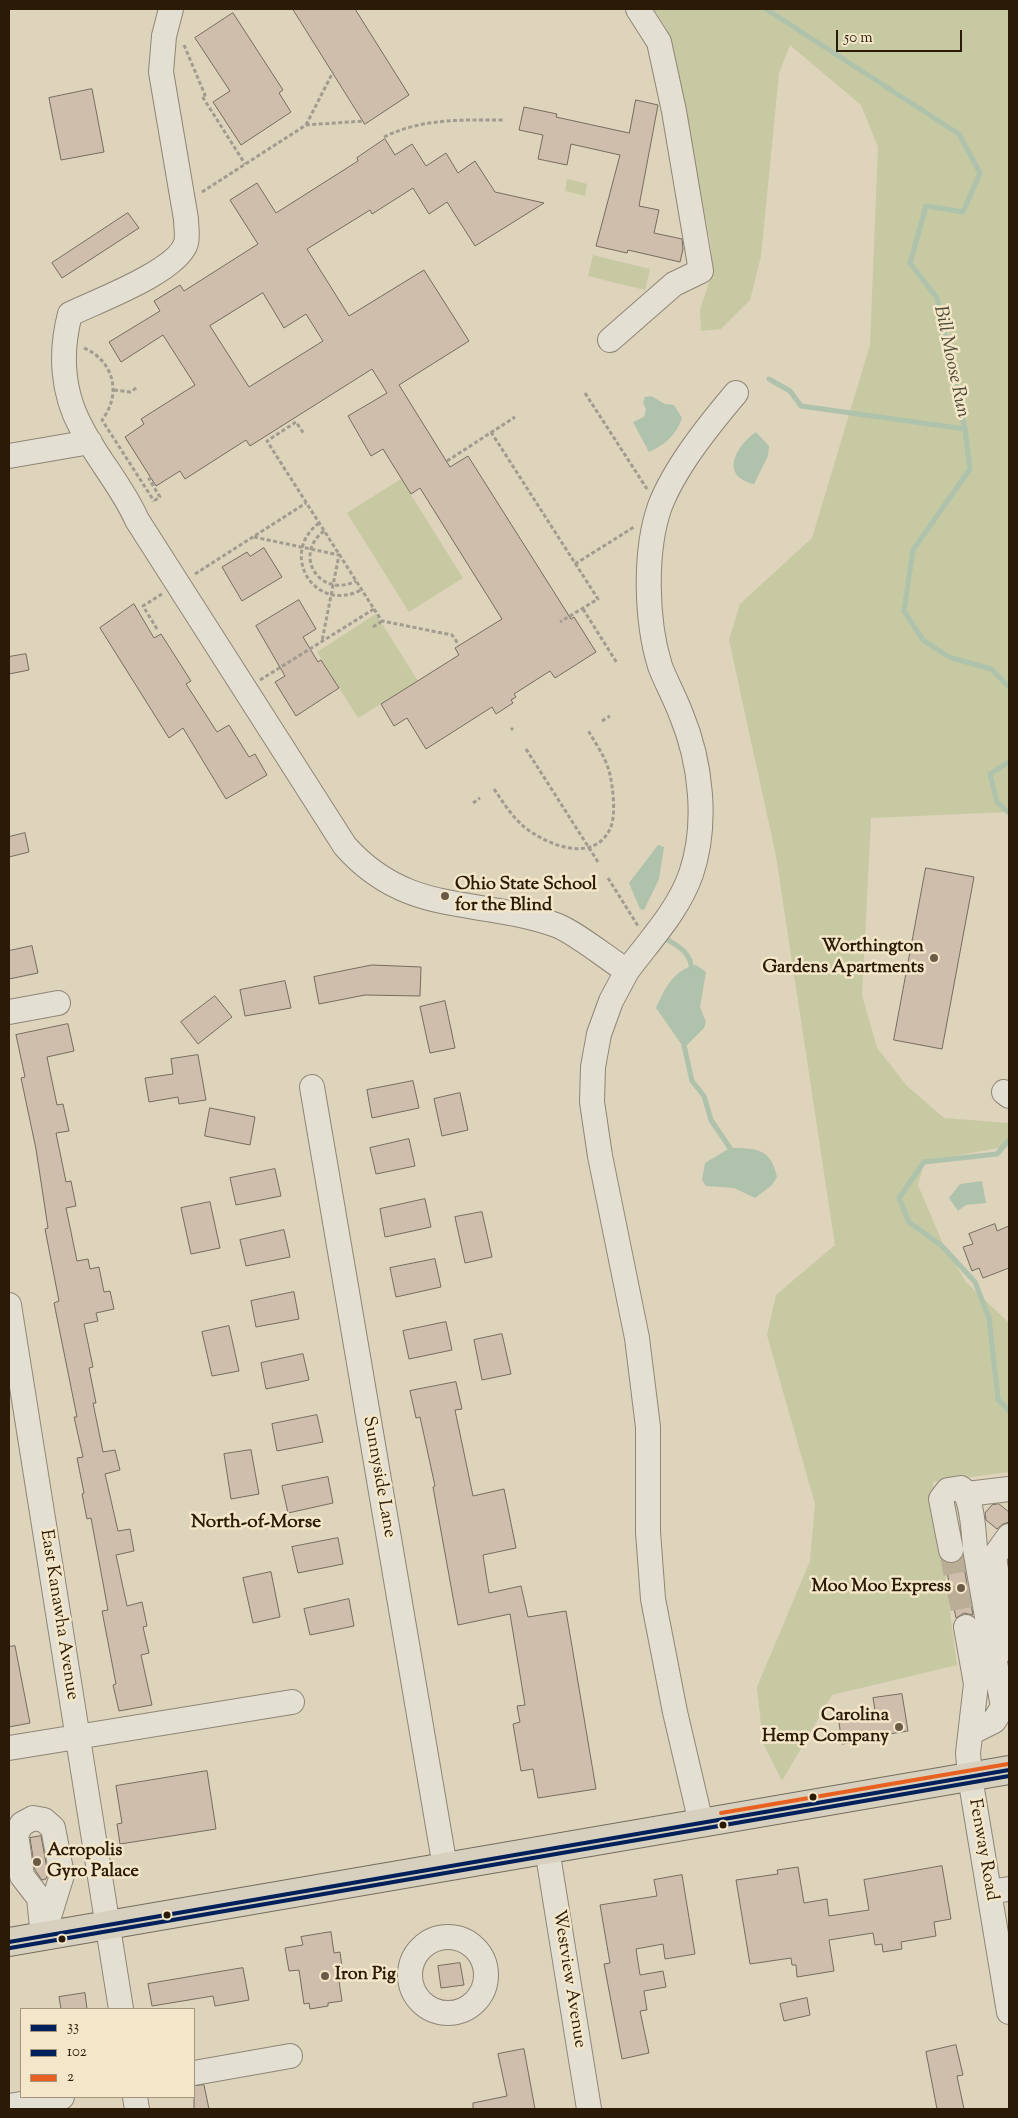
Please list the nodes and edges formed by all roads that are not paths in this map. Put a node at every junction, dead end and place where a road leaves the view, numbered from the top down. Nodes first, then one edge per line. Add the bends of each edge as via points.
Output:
1 (171, 9) edge
2 (638, 9) edge
3 (610, 340) dead end
4 (736, 393) dead end
5 (90, 442) junction
6 (9, 456) edge
7 (626, 971) junction
8 (58, 1003) dead end
9 (9, 1012) edge
10 (312, 1087) dead end
11 (9, 1305) edge
12 (1009, 1490) edge
13 (967, 1494) junction
14 (974, 1532) junction
15 (1009, 1536) edge
16 (1009, 1649) edge
17 (292, 1702) dead end
18 (78, 1737) junction
19 (9, 1748) edge
20 (1009, 1770) edge
21 (970, 1777) junction
22 (701, 1823) junction
23 (547, 1849) junction
24 (445, 1867) junction
25 (999, 1891) edge
26 (108, 1925) junction
27 (9, 1942) edge
28 (121, 2008) edge
29 (1009, 2012) edge
30 (290, 2056) dead end
31 (195, 2074) edge
32 (56, 2098) edge
33 (9, 2106) edge
34 (589, 2109) edge

1 - 5 street via 164,36 161,72 186,219 186,242 166,268 70,314 64,351 65,380 78,420
2 - 3 street via 659,42 701,271 674,284
4 - 7 street via 680,468 660,505 651,541 648,575 651,616 660,665 693,750 700,832 691,874 675,908
5 - 6 street
5 - 7 street via 136,520 345,846 361,864 393,886 417,896 559,926
7 - 22 street via 599,1034 593,1067 592,1102 638,1338 648,1427 648,1532 653,1598
8 - 9 street
10 - 24 street, Sunnyside Lane
11 - 18 street, East Kanawha Avenue
12 - 13 street
13 - 14 street, Fenway Road
13 - 14 street via 962,1488 956,1488 944,1492 941,1499 950,1543
14 - 21 street, Fenway Road via 976,1684 968,1753
15 - 16 street via 994,1557
17 - 18 street
18 - 19 street
18 - 26 street, East Kanawha Avenue
20 - 21 main road
21 - 22 main road
21 - 25 street, Fenway Road
22 - 23 main road
23 - 24 main road
23 - 34 street, Westview Avenue
24 - 26 main road
25 - 29 street, Fenway Road
26 - 27 main road
26 - 28 street, East Kanawha Avenue
30 - 31 street
32 - 33 street

